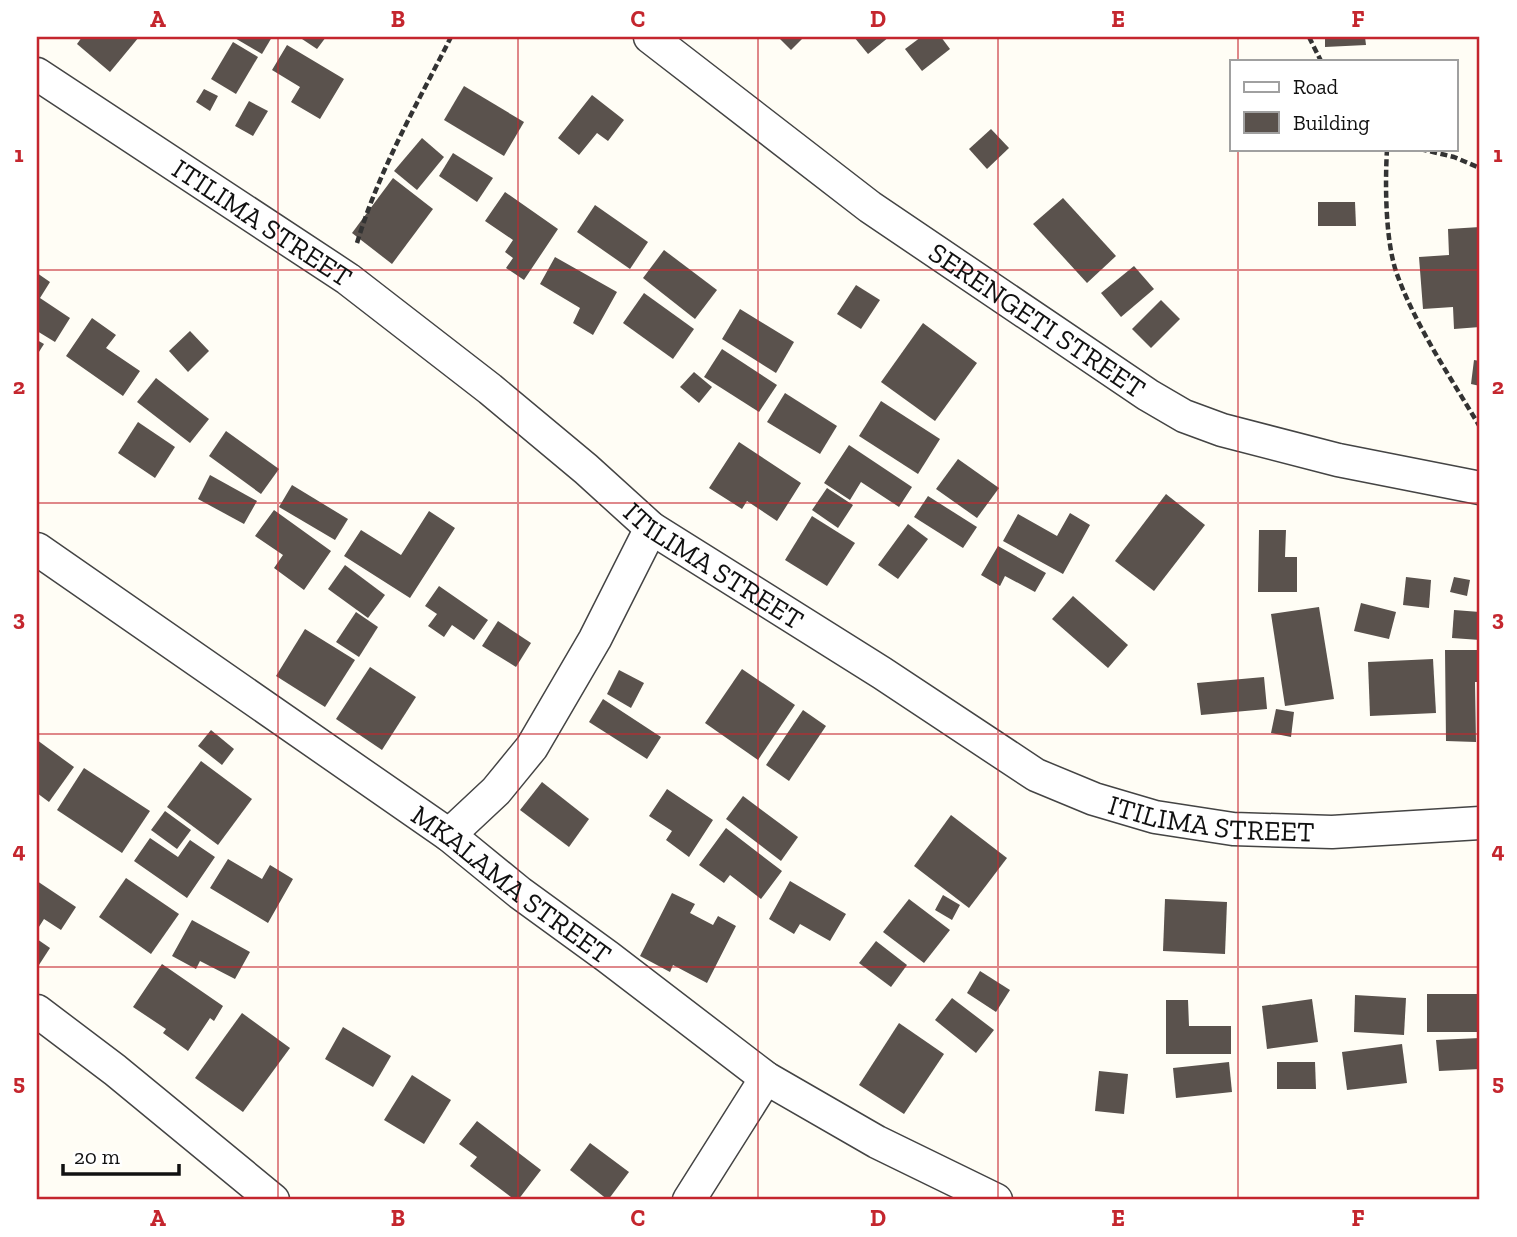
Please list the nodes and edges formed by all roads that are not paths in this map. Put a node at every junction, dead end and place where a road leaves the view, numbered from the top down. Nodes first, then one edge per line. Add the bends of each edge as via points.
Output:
1 (650, 37) edge
2 (37, 74) edge
3 (1480, 488) edge
4 (651, 528) junction
5 (37, 549) edge
6 (1480, 823) edge
7 (450, 835) junction
8 (37, 1011) edge
9 (766, 1078) junction
10 (273, 1200) edge
11 (688, 1200) edge
12 (996, 1200) edge

1 - 3 street, SERENGETI STREET via 870,206 1148,396 1222,430 1338,460
2 - 4 street, ITILIMA STREET via 348,279 490,389
4 - 6 street, ITILIMA STREET via 1036,775 1094,799 1155,817 1233,829 1332,832
4 - 7 street via 595,639 532,747 496,791
5 - 7 street, MKALAMA STREET
7 - 9 street, MKALAMA STREET
8 - 10 street
9 - 11 street
9 - 12 street, MKALAMA STREET via 877,1142

